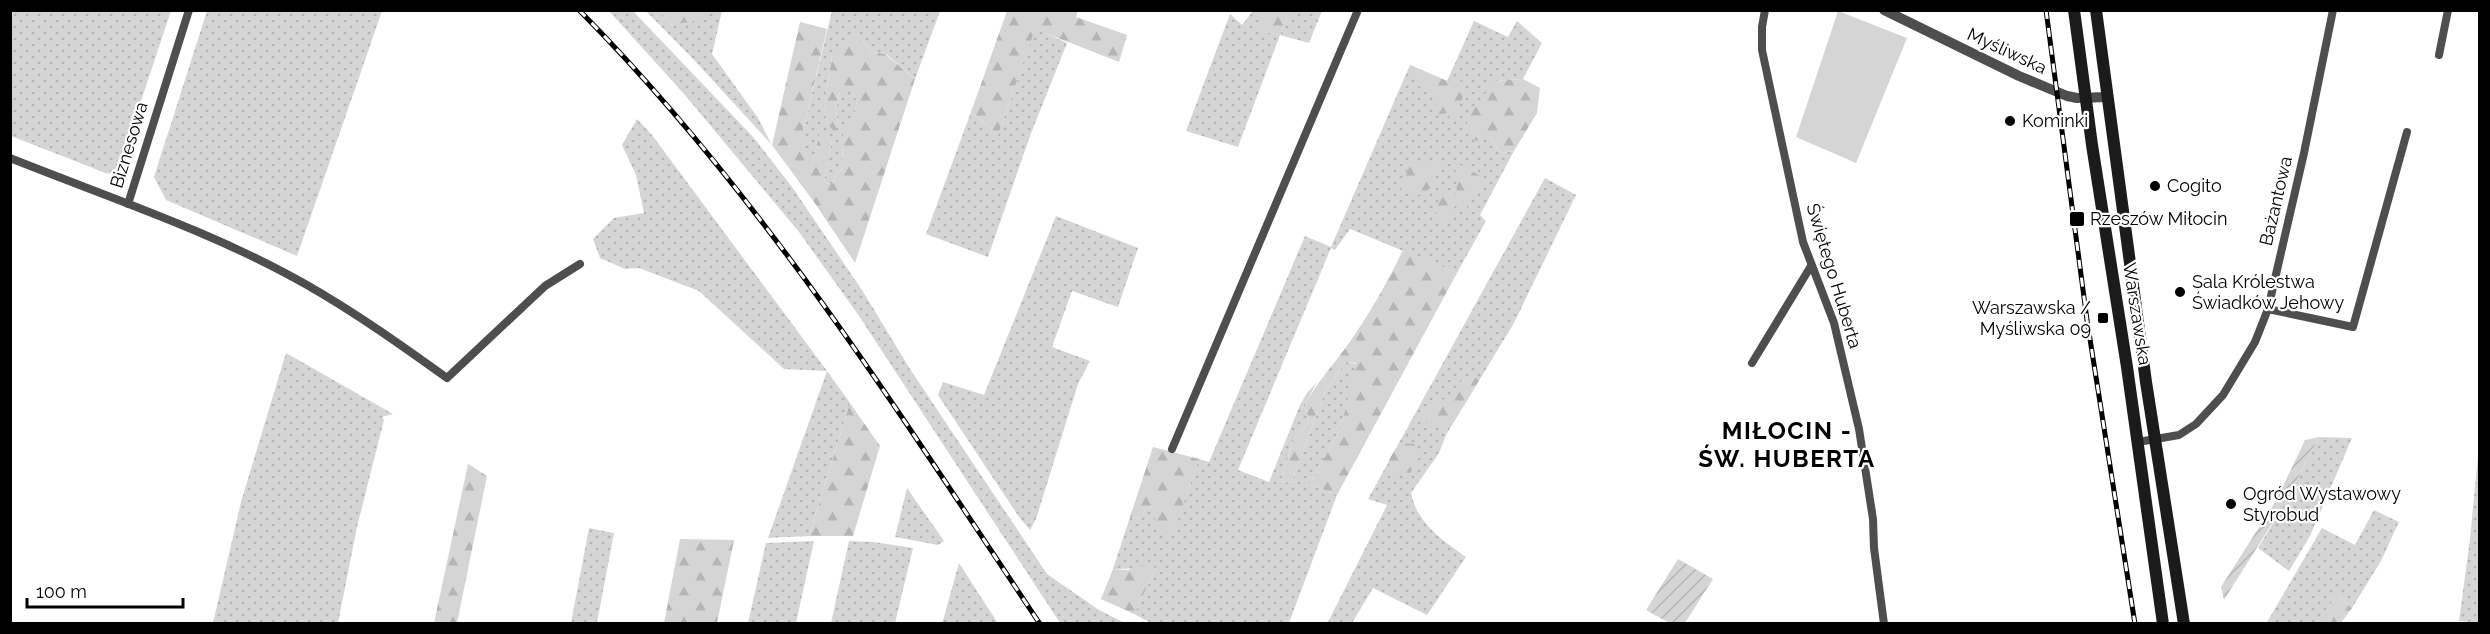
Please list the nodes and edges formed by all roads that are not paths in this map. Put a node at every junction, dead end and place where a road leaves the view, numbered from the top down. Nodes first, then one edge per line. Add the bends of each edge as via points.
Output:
1 (189, 10) edge
2 (1358, 10) edge
3 (1765, 10) edge
4 (1884, 10) edge
5 (2074, 10) edge
6 (2096, 10) edge
7 (2333, 10) edge
8 (2448, 10) edge
9 (2439, 55) dead end
10 (2108, 96) junction
11 (2086, 98) junction
12 (2407, 132) dead end
13 (10, 158) edge
14 (128, 204) junction
15 (580, 264) dead end
16 (1811, 266) junction
17 (2268, 309) junction
18 (1752, 363) dead end
19 (2155, 440) junction
20 (2138, 442) junction
21 (1172, 449) dead end
22 (1884, 624) edge
23 (2163, 624) edge
24 (2184, 624) edge

1 - 14 street, Biznesowa
2 - 21 street
3 - 16 street, Świętego Huberta via 1761,50
4 - 11 street, Myśliwska via 2048,88
5 - 11 main road, Warszawska
6 - 10 main road, Warszawska
7 - 17 street, Bażantowa
8 - 9 street
10 - 11 street, Myśliwska
10 - 19 main road, Warszawska
11 - 20 main road, Warszawska
12 - 17 street via 2353,327
13 - 14 street, Biznesowa
14 - 15 street via 214,239 306,284 447,378 545,286
16 - 18 street
16 - 22 street, Świętego Huberta via 1834,323 1859,429
17 - 19 street, Bażantowa via 2255,342 2223,394 2196,424 2179,435
19 - 20 street, Bażantowa
19 - 24 main road, Warszawska
20 - 23 main road, Warszawska

